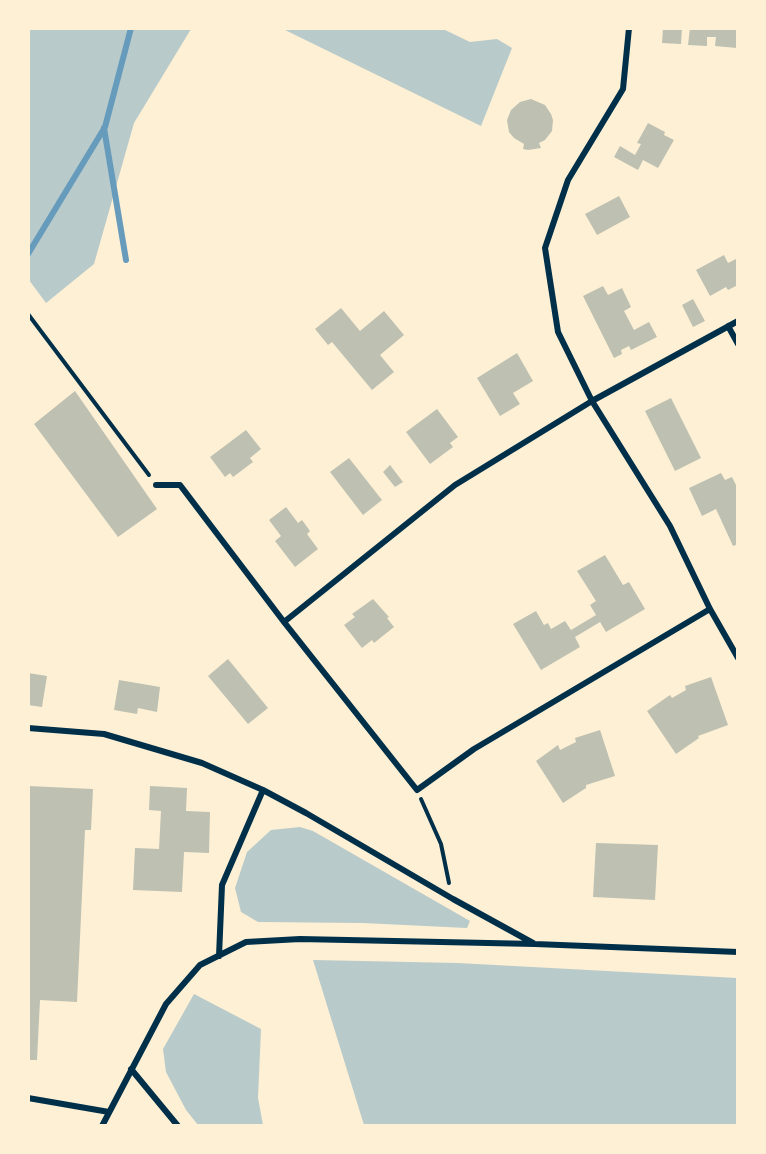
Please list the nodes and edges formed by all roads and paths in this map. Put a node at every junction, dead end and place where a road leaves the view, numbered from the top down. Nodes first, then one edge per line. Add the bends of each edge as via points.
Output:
1 (629, 28) edge
2 (28, 314) edge
3 (738, 321) edge
4 (728, 326) junction
5 (738, 344) edge
6 (592, 401) junction
7 (156, 485) joint
8 (710, 609) junction
9 (284, 622) junction
10 (738, 658) edge
11 (28, 728) edge
12 (263, 790) junction
13 (417, 790) junction
14 (453, 899) junction
15 (535, 944) junction
16 (738, 952) edge
17 (219, 956) junction
18 (131, 1069) junction
19 (28, 1098) edge
20 (109, 1112) junction
21 (102, 1125) edge
22 (178, 1125) edge

1 - 6 street via 623,89 568,180 544,248 558,332
2 - 7 path
3 - 4 street
4 - 5 street
4 - 6 street
6 - 8 street via 670,526
6 - 9 street via 455,485
7 - 9 street via 180,485
8 - 10 street
8 - 13 street via 474,749
9 - 13 street
11 - 12 street via 104,734 202,763
12 - 14 street
12 - 17 street via 222,885
13 - 14 path via 441,844
14 - 15 street
15 - 16 street
15 - 17 street via 300,939 246,942
17 - 18 street via 200,965 166,1004
18 - 20 street
18 - 22 street
19 - 20 street
20 - 21 street

